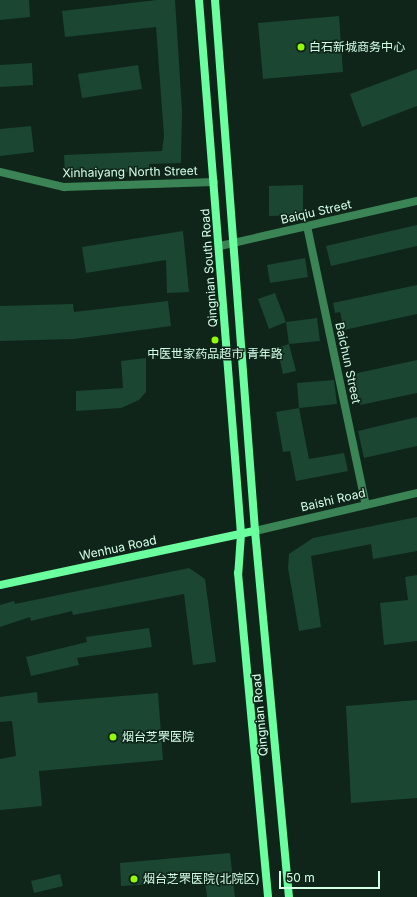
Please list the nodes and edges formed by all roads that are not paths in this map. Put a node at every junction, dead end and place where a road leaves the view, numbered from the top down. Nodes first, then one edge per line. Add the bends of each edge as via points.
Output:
1 (199, 0) edge
2 (215, 0) edge
3 (0, 172) edge
4 (214, 182) junction
5 (417, 201) edge
6 (307, 226) junction
7 (234, 243) junction
8 (220, 246) junction
9 (417, 493) edge
10 (366, 505) junction
11 (255, 531) junction
12 (241, 534) junction
13 (0, 585) edge
14 (268, 897) edge
15 (289, 897) edge

1 - 4 main road, Qingnian South Road
2 - 7 main road
3 - 4 street, Xinhaiyang North Street via 64,188
4 - 8 main road, Qingnian South Road
5 - 6 street, Baiqiu Street
6 - 7 street, Baiqiu Street
6 - 10 street, Baichun Street
7 - 8 street, Baiqiu Street
7 - 11 main road
8 - 12 main road, Qingnian South Road
9 - 10 street, Baishi Road
10 - 11 street, Baishi Road
11 - 12 main road, Wenhua Road
11 - 15 main road, Qingnian Road
12 - 13 main road, Wenhua Road
12 - 14 main road, Qingnian Road via 238,574

